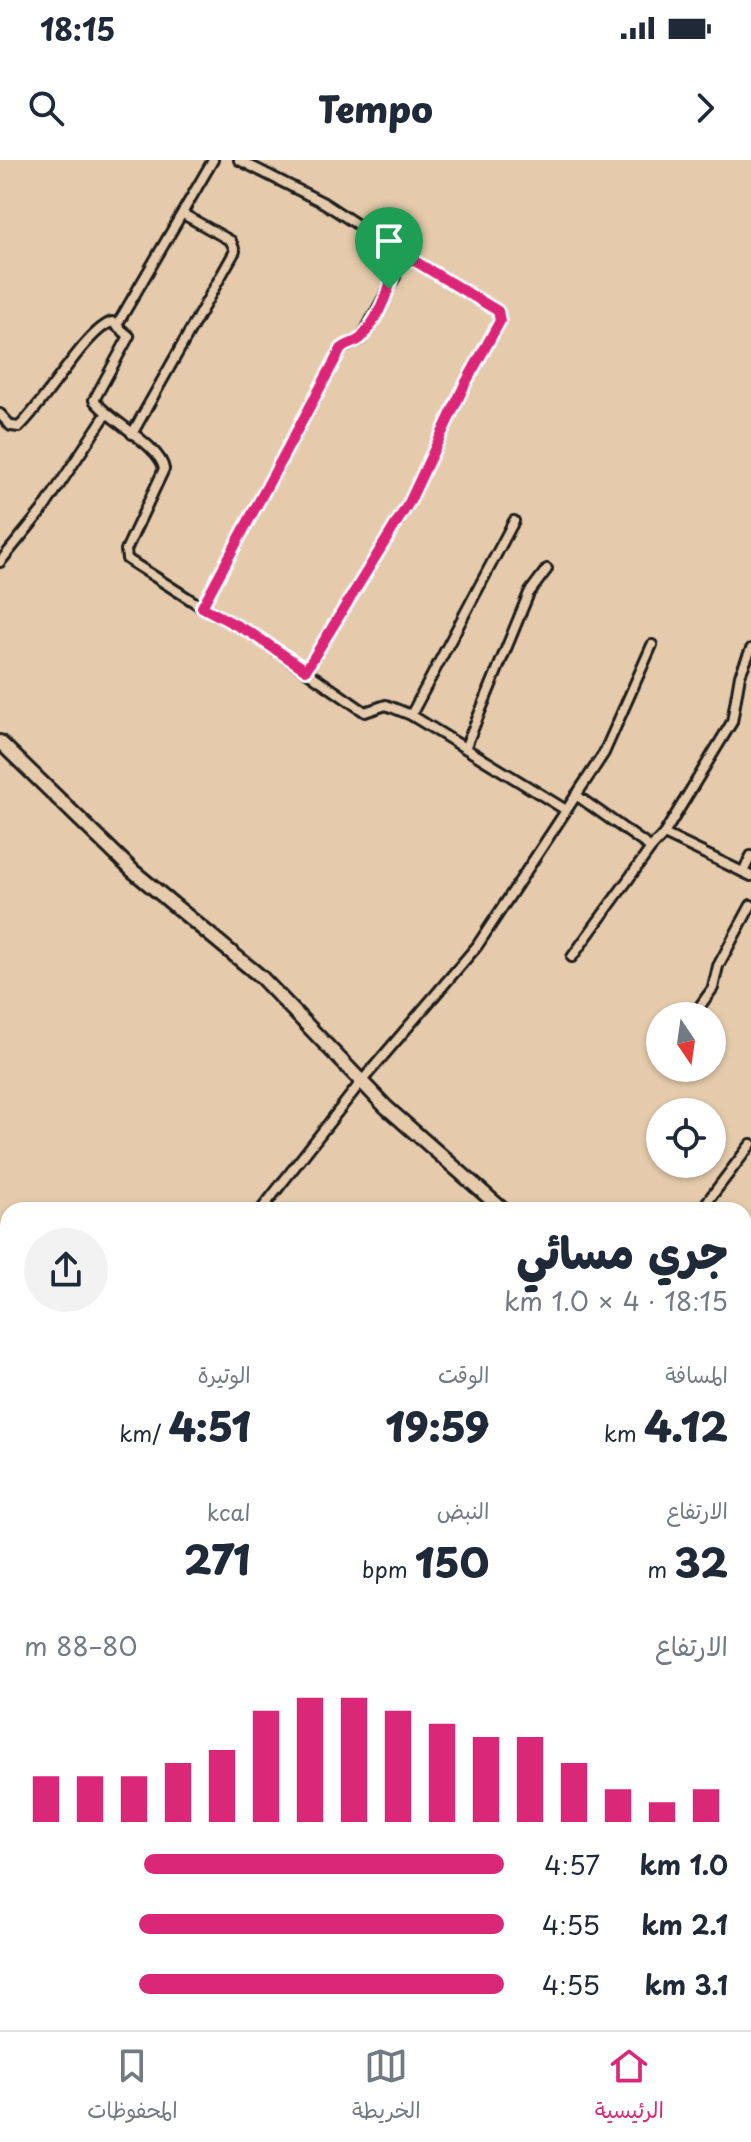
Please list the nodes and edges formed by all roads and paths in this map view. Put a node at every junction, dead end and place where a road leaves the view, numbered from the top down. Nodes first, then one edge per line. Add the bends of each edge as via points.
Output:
1 (213, 160) edge
2 (239, 160) edge
3 (183, 214) junction
4 (398, 251) junction
5 (117, 325) junction
6 (107, 413) junction
7 (0, 414) edge
8 (132, 434) junction
9 (514, 521) dead end
10 (0, 562) edge
11 (547, 569) dead end
12 (202, 607) junction
13 (652, 645) dead end
14 (751, 649) edge
15 (306, 670) junction
16 (411, 715) junction
17 (0, 742) edge
18 (466, 746) junction
19 (576, 795) junction
20 (566, 810) junction
21 (664, 834) junction
22 (651, 848) junction
23 (751, 856) edge
24 (747, 874) edge
25 (751, 905) edge
26 (572, 957) dead end
27 (703, 1002) edge
28 (361, 1082) junction
29 (751, 1144) edge
30 (267, 1202) edge
31 (494, 1202) edge
32 (707, 1202) edge

1 - 3 street
2 - 4 street via 310,195
3 - 5 street
3 - 8 street via 231,241 235,251
4 - 12 street via 389,289 361,339 341,349
4 - 15 street via 498,311 500,321 410,501
5 - 6 street via 129,336 94,396
5 - 7 street via 109,323 82,345 19,427
6 - 8 street
6 - 10 street via 44,508
8 - 12 street via 164,469 125,555
9 - 16 street
11 - 18 street via 529,593
12 - 15 street
13 - 19 street via 604,753
14 - 21 street via 740,675 732,722
15 - 16 street via 365,712 386,705
16 - 18 street
17 - 28 street via 133,871 261,977
18 - 20 street
19 - 20 street
19 - 22 street
20 - 28 street via 477,946
21 - 22 street
21 - 24 street
22 - 26 street
23 - 24 street
25 - 27 street
28 - 30 street
28 - 31 street
29 - 32 street

